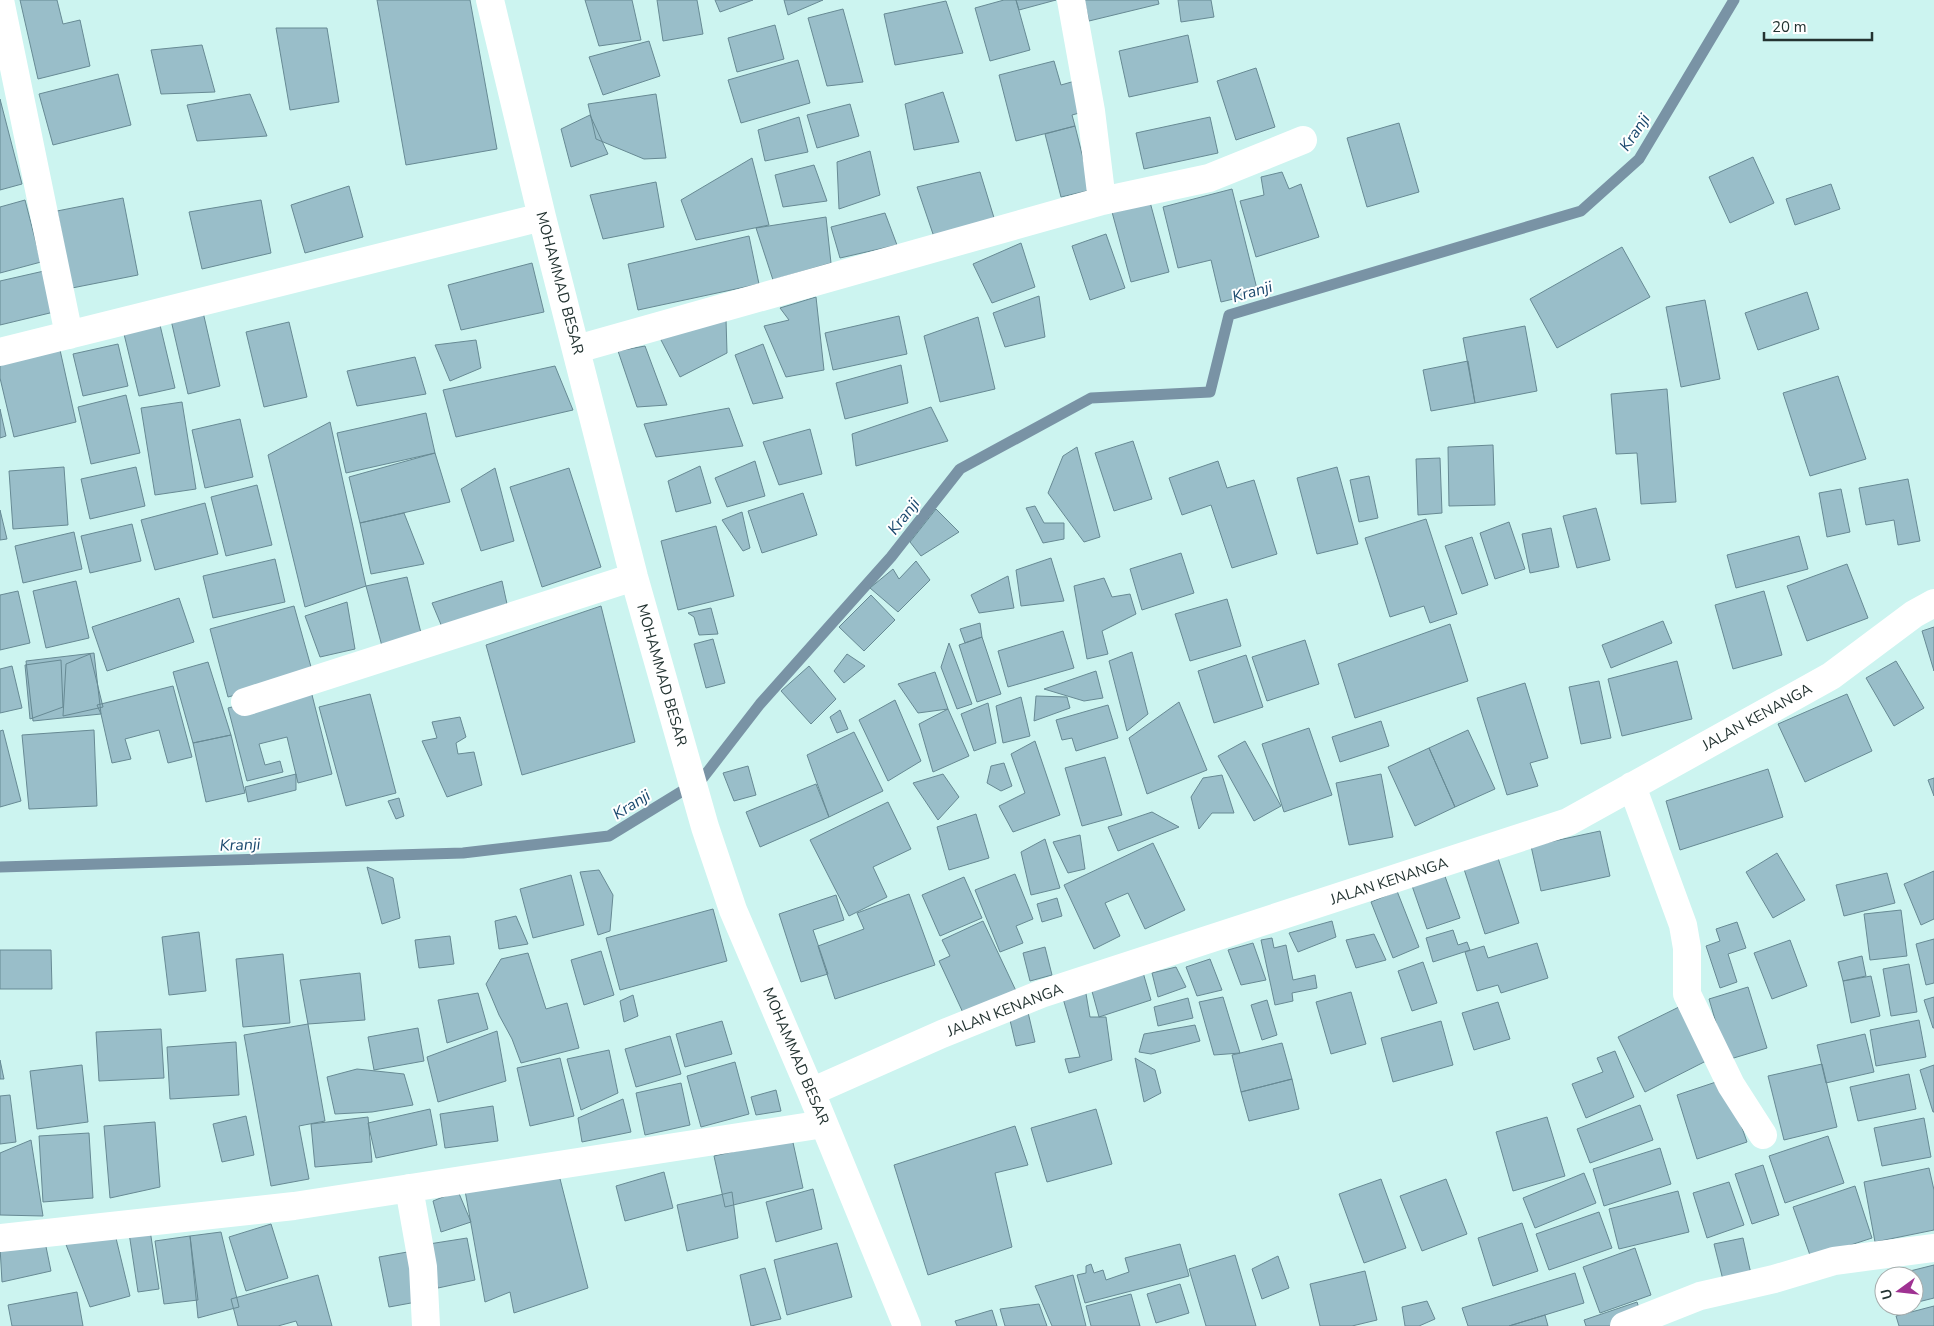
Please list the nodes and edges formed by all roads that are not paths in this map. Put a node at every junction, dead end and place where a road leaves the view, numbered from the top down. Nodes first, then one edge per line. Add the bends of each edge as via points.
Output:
1 (0, 0) edge
2 (490, 0) edge
3 (1071, 0) edge
4 (1303, 140) dead end
5 (1102, 201) junction
6 (542, 217) junction
7 (69, 335) junction
8 (577, 349) junction
9 (0, 352) edge
10 (634, 577) junction
11 (1934, 603) edge
12 (245, 702) dead end
13 (1632, 786) junction
14 (811, 1092) junction
15 (824, 1124) junction
16 (1763, 1135) dead end
17 (410, 1188) junction
18 (0, 1238) edge
19 (1934, 1248) edge
20 (426, 1326) edge
21 (907, 1326) edge
22 (1624, 1326) edge

1 - 7 street
2 - 6 street, MOHAMMAD BESAR
3 - 5 street via 1091,111
4 - 5 street via 1209,178
5 - 8 street
6 - 7 street
6 - 8 street, MOHAMMAD BESAR
7 - 9 street
8 - 10 street, MOHAMMAD BESAR
10 - 12 street
10 - 14 street, MOHAMMAD BESAR via 705,827 733,910
11 - 13 street, JALAN KENANGA via 1914,614 1831,676
13 - 14 street, JALAN KENANGA via 1568,822 1041,994
13 - 16 street via 1683,925 1687,948 1687,994 1731,1085
14 - 15 street, MOHAMMAD BESAR
15 - 17 street
15 - 21 street, MOHAMMAD BESAR
17 - 18 street via 294,1206
17 - 20 street via 423,1267
19 - 22 street via 1834,1261 1700,1296

